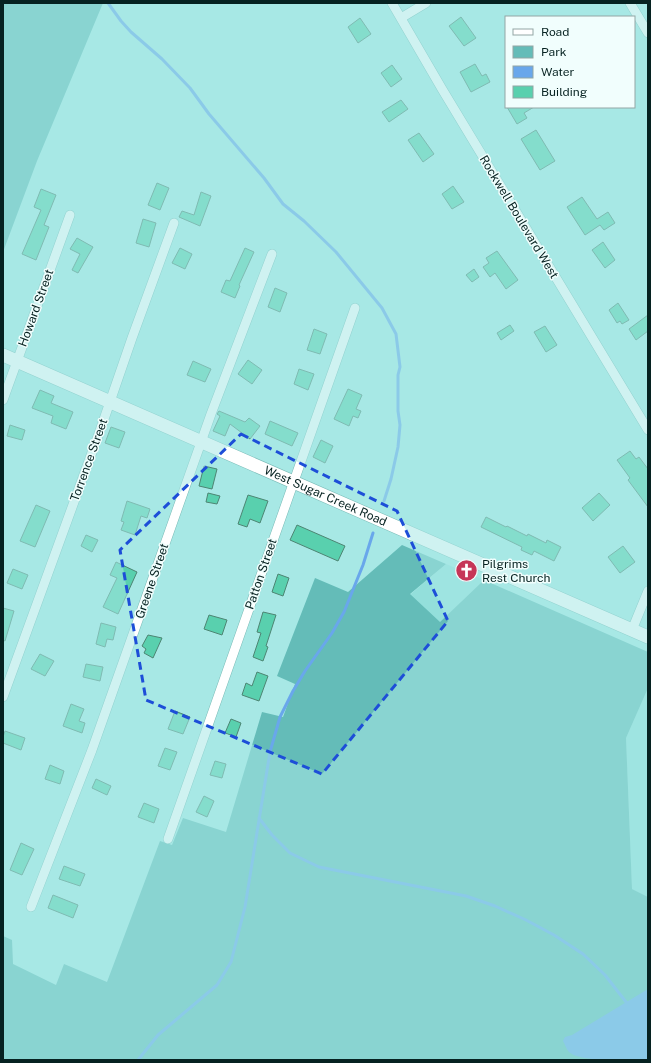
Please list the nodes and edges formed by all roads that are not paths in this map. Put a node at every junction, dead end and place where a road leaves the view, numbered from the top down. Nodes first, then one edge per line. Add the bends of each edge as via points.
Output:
1 (392, 3) edge
2 (426, 3) edge
3 (630, 3) edge
4 (401, 18) junction
5 (648, 33) edge
6 (70, 215) dead end
7 (174, 223) dead end
8 (272, 254) dead end
9 (355, 308) dead end
10 (3, 355) edge
11 (17, 361) junction
12 (3, 400) edge
13 (110, 401) junction
14 (648, 430) edge
15 (201, 441) junction
16 (293, 482) junction
17 (648, 591) edge
18 (632, 630) junction
19 (648, 637) edge
20 (3, 697) edge
21 (168, 839) dead end
22 (31, 907) dead end

1 - 4 street, Rockwell Boulevard West
2 - 4 street
3 - 5 street
4 - 14 street, Rockwell Boulevard West
6 - 11 street, Howard Street
7 - 13 street, Torrence Street
8 - 15 street, Greene Street
9 - 16 street, Patton Street
10 - 11 main road, West Sugar Creek Road
11 - 12 street, Howard Street
11 - 13 main road, West Sugar Creek Road
13 - 15 main road, West Sugar Creek Road
13 - 20 street, Torrence Street
15 - 16 main road, West Sugar Creek Road
15 - 22 street, Greene Street via 92,750
16 - 18 main road, West Sugar Creek Road
16 - 21 street, Patton Street
17 - 18 street
18 - 19 main road, West Sugar Creek Road

